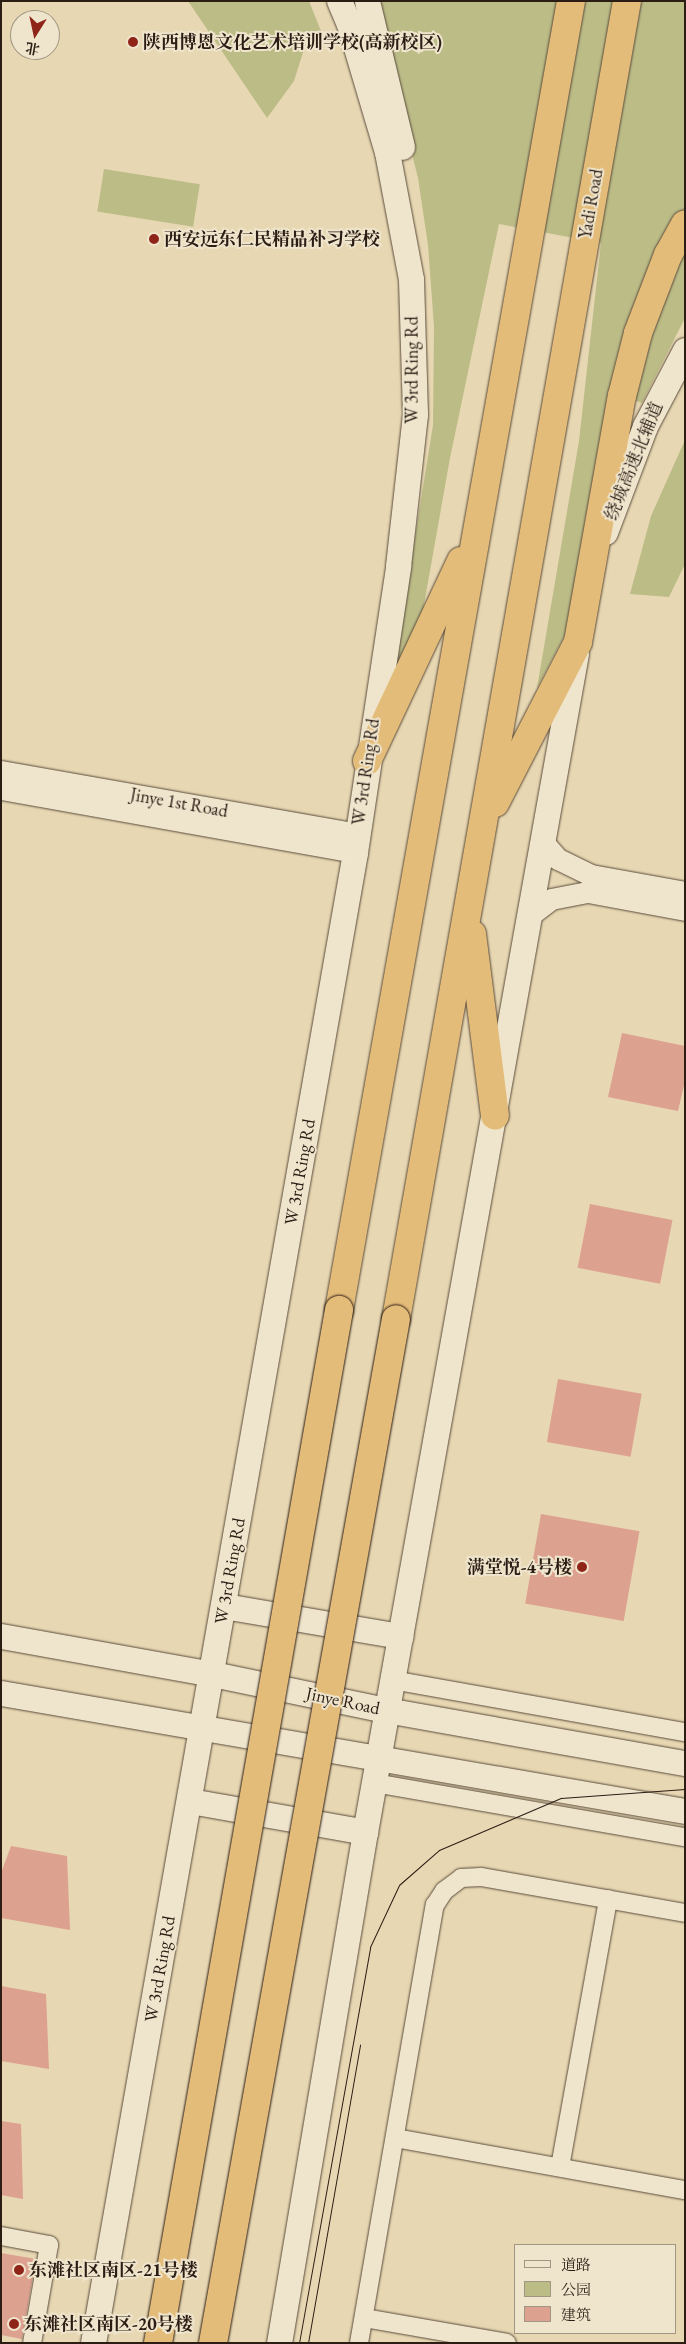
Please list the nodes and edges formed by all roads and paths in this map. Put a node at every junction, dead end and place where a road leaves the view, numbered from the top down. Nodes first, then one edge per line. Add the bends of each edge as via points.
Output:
1 (338, 1) edge
2 (367, 1) edge
3 (571, 1) edge
4 (627, 1) edge
5 (685, 224) edge
6 (412, 279) junction
7 (685, 350) edge
8 (476, 528) junction
9 (590, 574) junction
10 (578, 642) junction
11 (367, 761) junction
12 (1, 771) edge
13 (1, 789) edge
14 (483, 826) junction
15 (543, 842) junction
16 (356, 843) junction
17 (685, 892) edge
18 (469, 908) junction
19 (685, 910) edge
20 (530, 915) junction
21 (495, 1116) junction
22 (224, 1606) junction
23 (1, 1636) edge
24 (400, 1636) junction
25 (213, 1674) junction
26 (392, 1680) junction
27 (1, 1693) edge
28 (386, 1710) junction
29 (203, 1728) junction
30 (685, 1732) edge
31 (378, 1758) junction
32 (685, 1763) edge
33 (374, 1783) junction
34 (190, 1801) junction
35 (685, 1811) edge
36 (365, 1832) junction
37 (685, 1838) edge
38 (608, 1899) junction
39 (685, 1913) edge
40 (395, 2138) junction
41 (560, 2167) junction
42 (685, 2190) edge
43 (1, 2236) edge
44 (364, 2318) junction
45 (32, 2343) edge
46 (93, 2343) edge
47 (158, 2343) edge
48 (213, 2343) edge
49 (279, 2343) edge
50 (359, 2343) edge
51 (506, 2343) edge

1 - 6 main road, W 3rd Ring Rd via 349,24 387,152
2 - 6 main road via 405,160
3 - 8 highway
4 - 14 highway, Yadi Road
5 - 9 highway via 668,255 638,333 622,396
6 - 11 main road, W 3rd Ring Rd via 414,414 398,566
7 - 9 main road, 绕城高速北辅道 via 645,426
8 - 11 highway
8 - 47 highway, bridge
9 - 10 highway
10 - 14 highway
10 - 15 main road
11 - 16 main road, W 3rd Ring Rd
12 - 16 street, Jinye 1st Road
13 - 16 street, Jinye 1st Road
14 - 18 highway
15 - 17 street via 558,858 591,875
15 - 20 main road
16 - 22 main road, W 3rd Ring Rd
18 - 21 highway
18 - 48 highway, bridge
19 - 20 street via 588,892 551,899
20 - 21 main road
21 - 24 main road
22 - 24 main road
22 - 25 main road, W 3rd Ring Rd
23 - 25 main road, Jinye Road
24 - 26 main road
25 - 28 main road, Jinye Road
25 - 29 main road, W 3rd Ring Rd
26 - 28 main road
26 - 30 street, Jinye Road
27 - 29 main road
28 - 31 main road
28 - 32 main road, Jinye Road
29 - 31 main road
29 - 34 main road, W 3rd Ring Rd
31 - 33 main road
31 - 35 main road
33 - 36 main road
33 - 37 street
34 - 36 main road
34 - 46 main road, W 3rd Ring Rd
36 - 49 main road
38 - 39 street
38 - 40 street via 480,1877 461,1878 444,1891 435,1905
38 - 41 street
40 - 41 street
40 - 44 street
41 - 42 street
43 - 45 street via 50,2244
44 - 50 street
44 - 51 street

